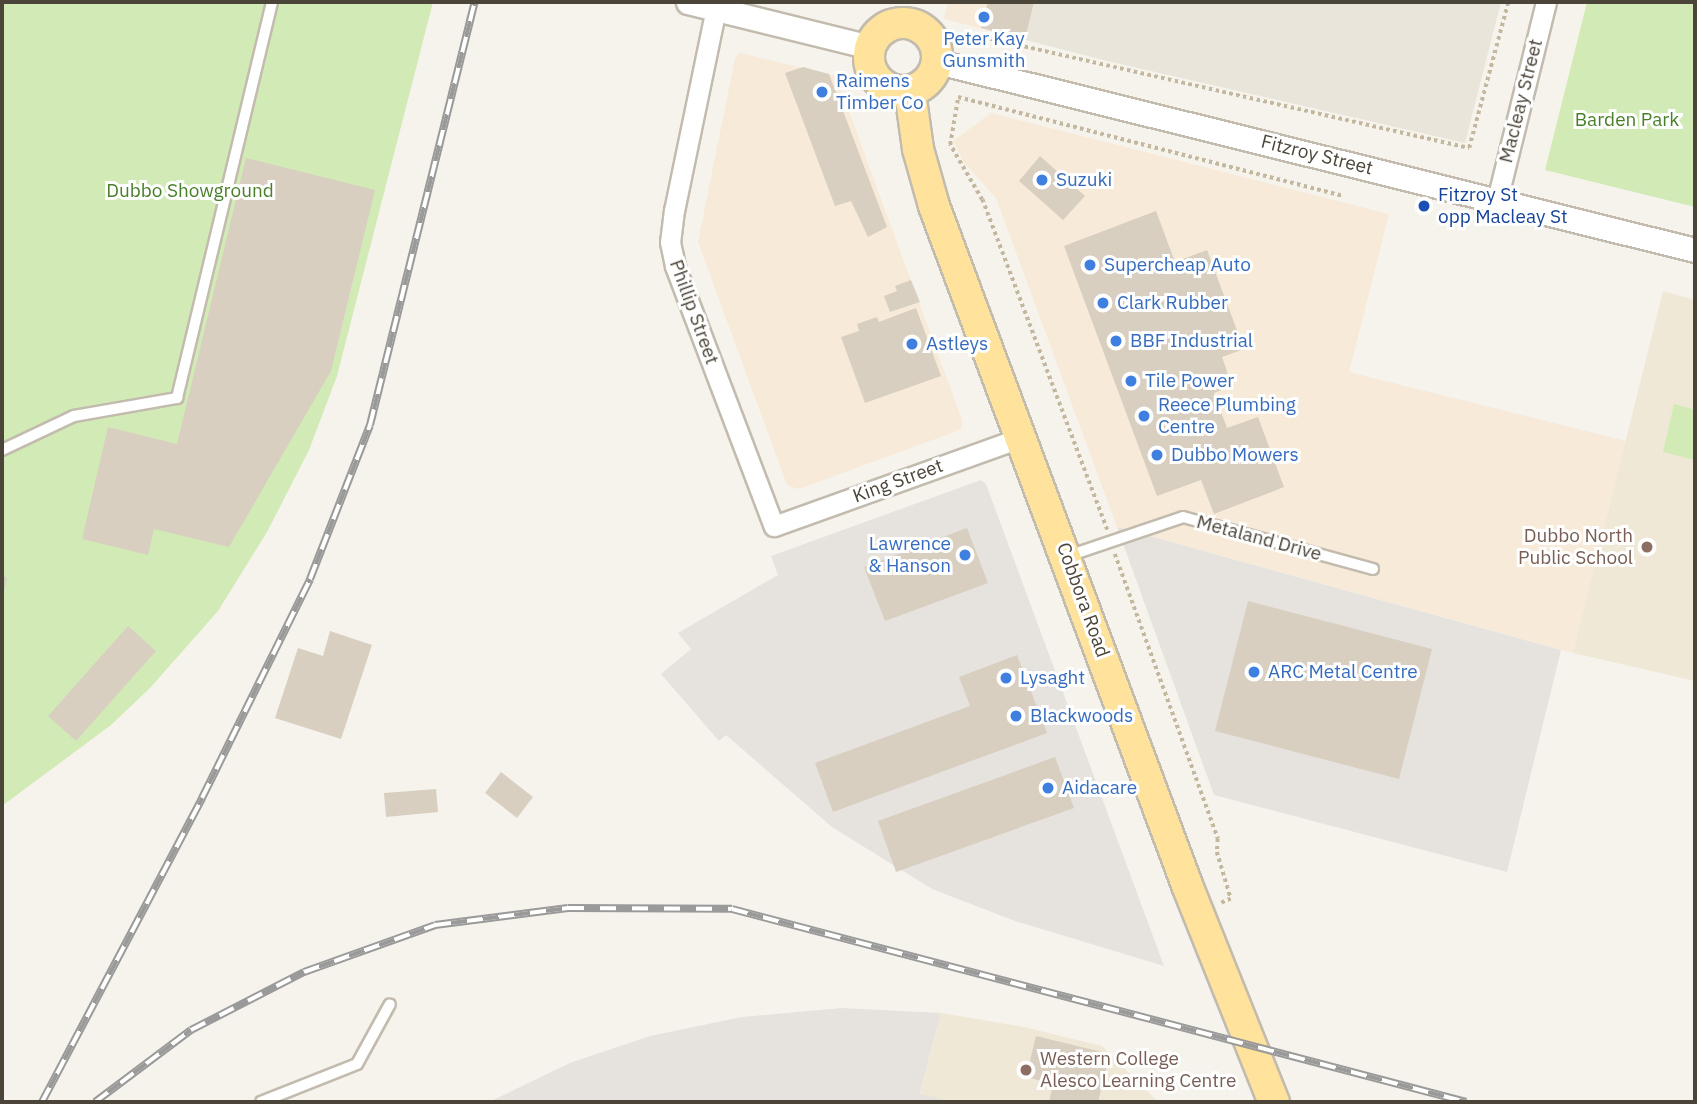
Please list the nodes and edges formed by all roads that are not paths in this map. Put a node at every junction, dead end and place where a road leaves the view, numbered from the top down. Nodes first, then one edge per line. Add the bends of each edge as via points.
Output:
1 (272, 2) edge
2 (688, 2) edge
3 (1546, 2) edge
4 (716, 8) junction
5 (905, 12) edge
6 (870, 47) junction
7 (938, 62) junction
8 (909, 92) junction
9 (1497, 200) junction
10 (1695, 250) edge
11 (1022, 437) junction
12 (2, 450) edge
13 (774, 526) joint
14 (1067, 556) junction
15 (1373, 569) dead end
16 (390, 1004) dead end
17 (261, 1102) edge
18 (1275, 1102) edge

1 - 12 lane via 177,398 74,416
2 - 4 street
3 - 9 street, Macleay Street
4 - 6 street
4 - 13 street, Phillip Street via 670,242 675,266
5 - 6 main road via 883,29
5 - 7 main road via 930,35
6 - 8 main road via 871,70 877,80 898,92
7 - 8 main road via 928,82
7 - 9 street, Fitzroy Street
8 - 11 main road, Cobbora Road via 934,206
9 - 10 street, Fitzroy Street
11 - 13 street, King Street
11 - 14 main road, Cobbora Road
14 - 15 lane, Metaland Drive via 1183,517
14 - 18 main road, Cobbora Road via 1198,913
16 - 17 lane via 357,1064

